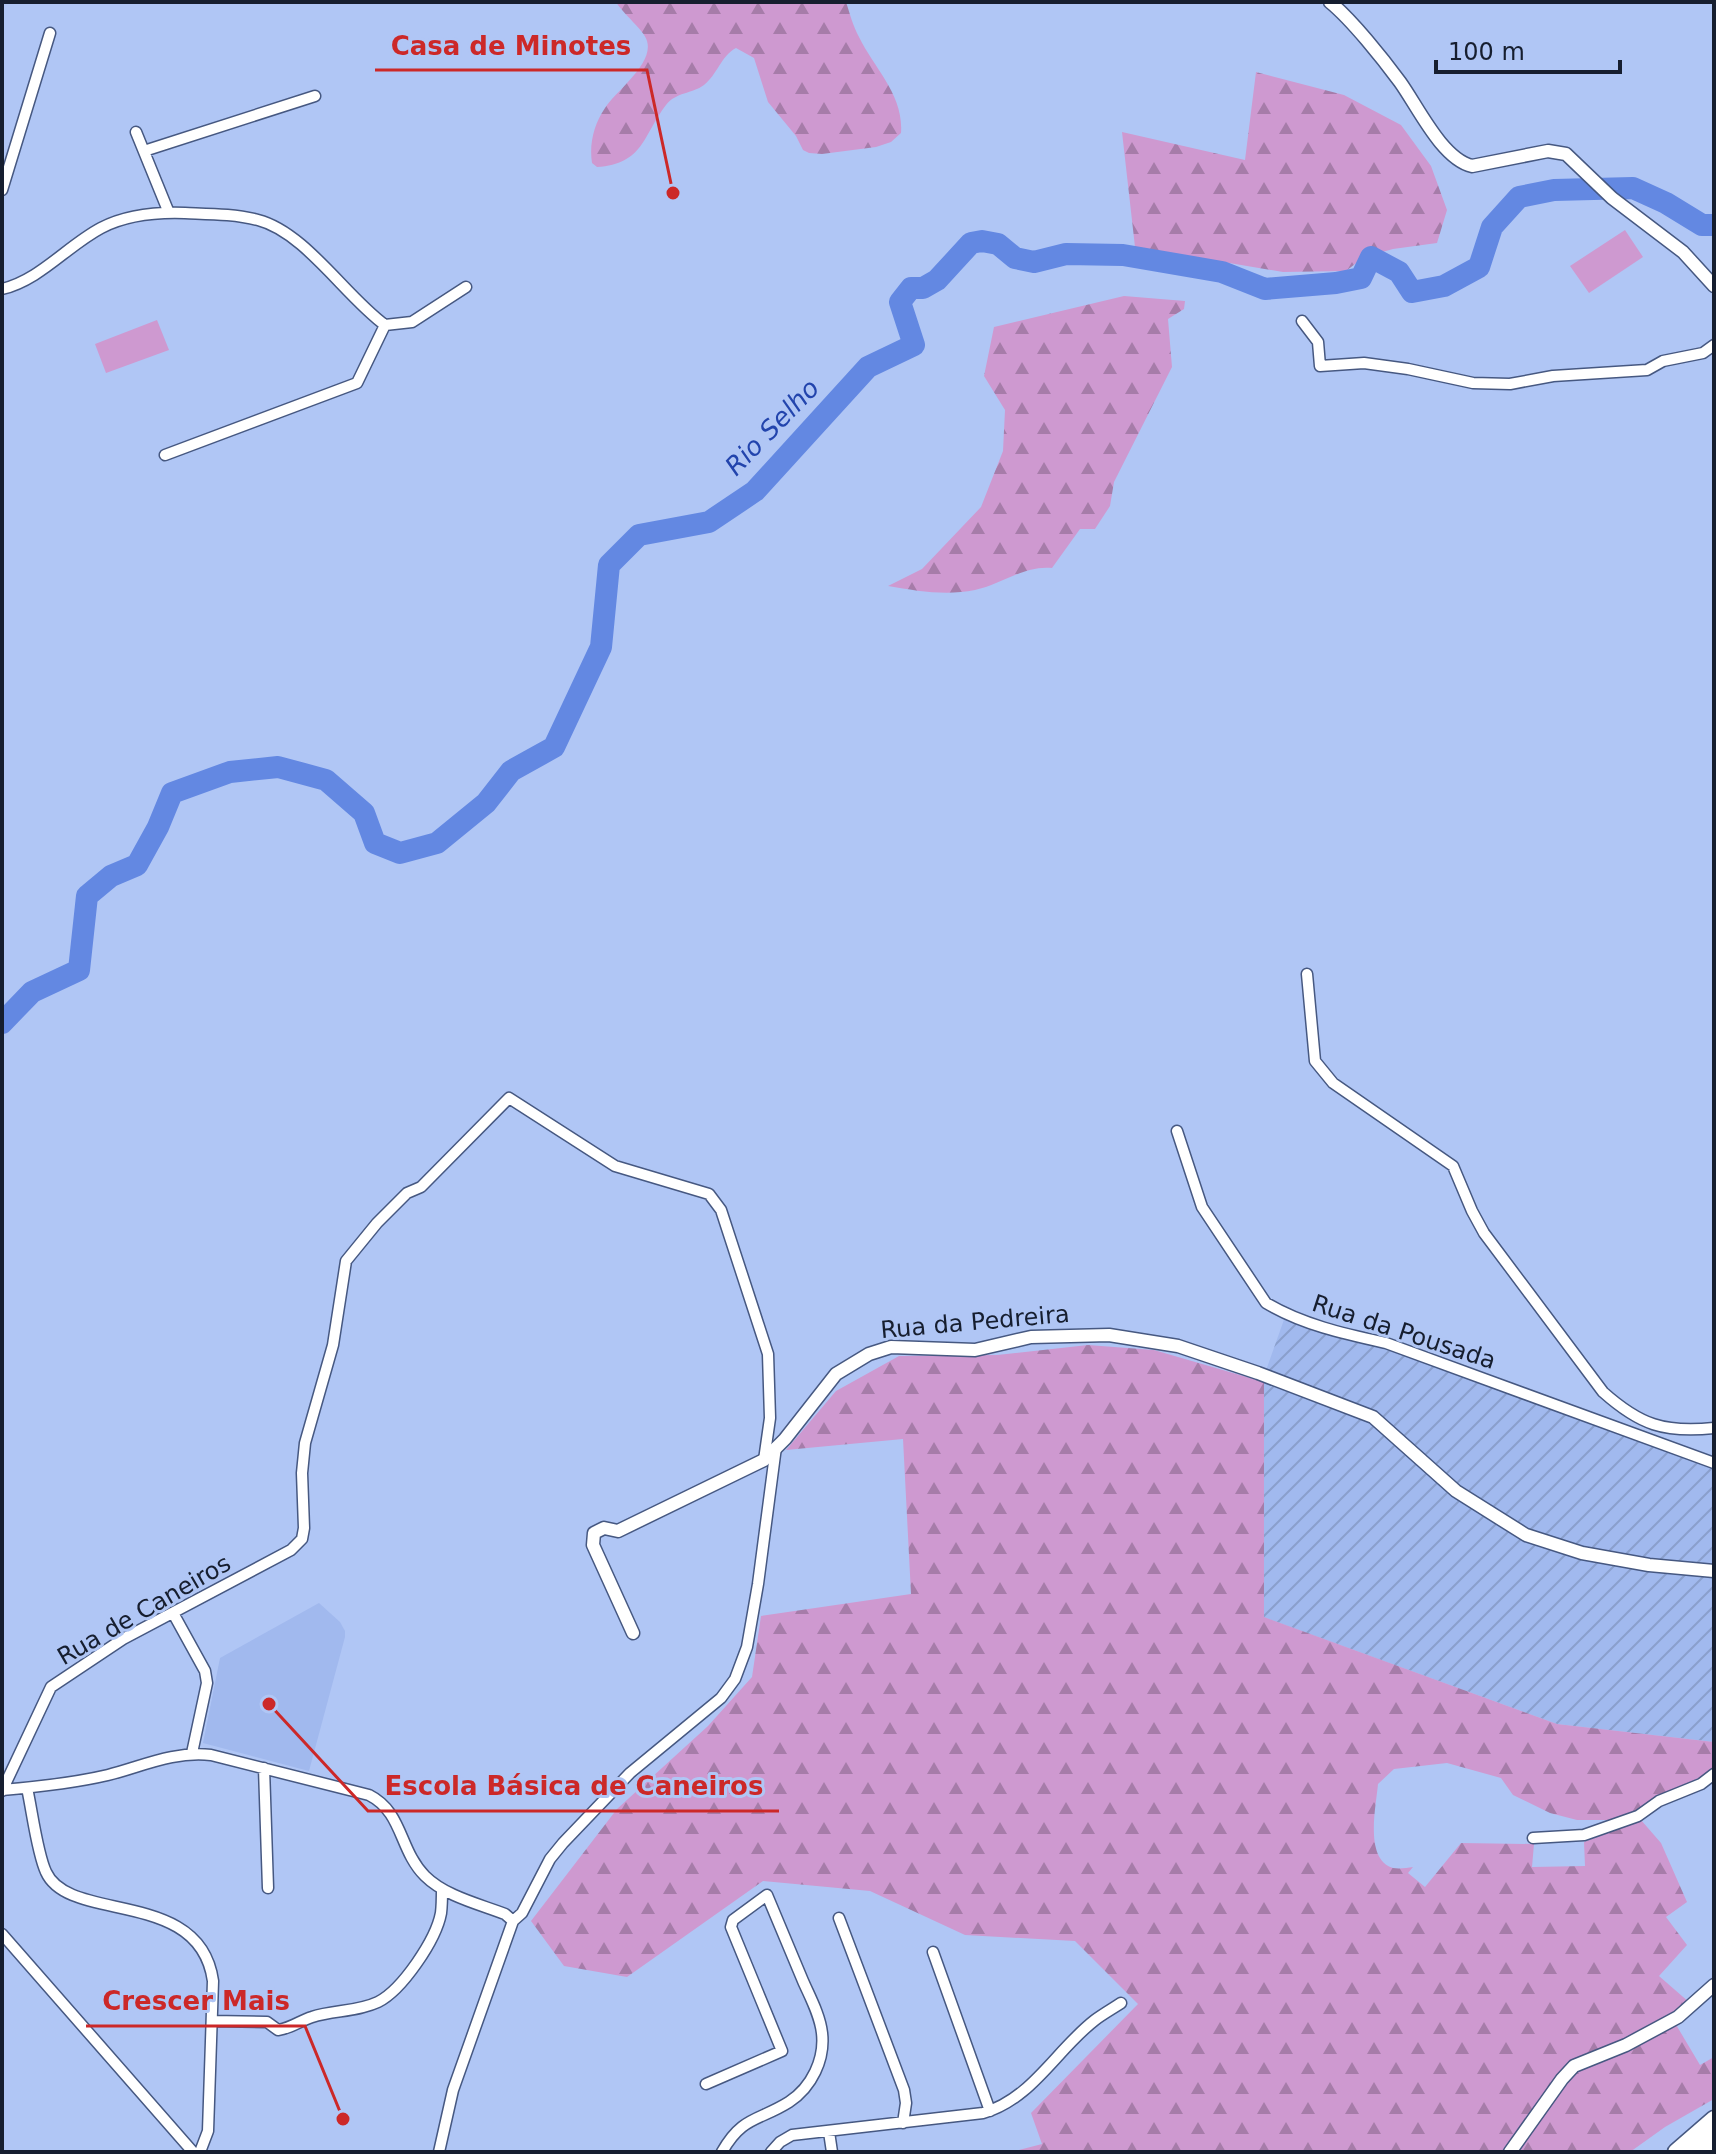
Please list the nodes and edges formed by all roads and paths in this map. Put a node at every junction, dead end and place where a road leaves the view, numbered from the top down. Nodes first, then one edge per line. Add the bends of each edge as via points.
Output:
1 (1330, 2) edge
2 (50, 33) dead end
3 (315, 96) dead end
4 (136, 132) dead end
5 (144, 151) junction
6 (2, 187) edge
7 (169, 213) junction
8 (1714, 286) edge
9 (466, 287) dead end
10 (2, 289) edge
11 (1302, 321) dead end
12 (385, 325) junction
13 (1714, 345) edge
14 (165, 455) dead end
15 (1307, 974) dead end
16 (1177, 1131) dead end
17 (1714, 1428) edge
18 (776, 1447) junction
19 (764, 1460) junction
20 (1714, 1463) edge
21 (1714, 1571) edge
22 (173, 1613) junction
23 (633, 1633) dead end
24 (192, 1753) junction
25 (264, 1768) junction
26 (1714, 1774) edge
27 (27, 1788) junction
28 (2, 1791) edge
29 (1533, 1838) dead end
30 (268, 1888) dead end
31 (442, 1889) junction
32 (839, 1918) dead end
33 (513, 1921) junction
34 (2, 1934) edge
35 (933, 1952) dead end
36 (1714, 1985) edge
37 (1121, 2003) dead end
38 (212, 2021) junction
39 (706, 2084) dead end
40 (990, 2111) junction
41 (1714, 2119) edge
42 (903, 2123) junction
43 (829, 2132) junction
44 (1714, 2139) edge
45 (193, 2152) edge
46 (200, 2152) edge
47 (439, 2152) edge
48 (722, 2152) edge
49 (771, 2152) edge
50 (832, 2152) edge
51 (1510, 2152) edge
52 (1676, 2152) edge
53 (1698, 2152) edge

1 - 8 street via 1398,79 1443,147 1461,163 1472,166 1548,151 1566,154 1612,198 1662,233
2 - 6 street
3 - 5 street
4 - 5 street
5 - 7 street
7 - 10 street via 103,227 38,272
7 - 12 street via 261,221 312,253
9 - 12 street via 412,322
11 - 13 street via 1318,342 1320,366 1364,363 1473,383 1647,370
12 - 14 street via 357,383
15 - 17 street via 1315,1061 1333,1083 1453,1166 1484,1233 1603,1392 1627,1413 1654,1425
16 - 20 street, Rua da Pousada via 1202,1207 1266,1303 1331,1331 1386,1343
18 - 19 street, Rua da Pedreira
18 - 21 street, Rua da Pedreira via 836,1374 869,1354 891,1347 975,1350 1031,1337 1109,1335 1178,1346 1373,1417 1456,1491 1526,1535 1582,1553
18 - 33 street via 747,1647 735,1679 721,1698 630,1773 563,1843
19 - 22 street, Rua de Caneiros via 770,1418 768,1354 721,1210 709,1194 615,1166 509,1098 421,1187 407,1193 346,1261 325,1380 305,1443 302,1539 291,1550
19 - 23 street, Rua da Pedreira via 618,1531 604,1528 594,1533 593,1545
22 - 24 street via 207,1683
22 - 28 street, Rua de Caneiros via 51,1687
24 - 25 street
24 - 27 street
25 - 30 street
25 - 31 street via 384,1802 416,1865
26 - 29 street via 1611,1826 1584,1835
27 - 28 street
27 - 38 street via 46,1874 66,1894 160,1918 200,1947 211,1964
31 - 33 street
31 - 38 street via 441,1916 423,1954 380,2001 278,2030 267,2022
32 - 42 street via 904,2090
33 - 47 street via 453,2090
34 - 45 street
35 - 40 street
36 - 51 street via 1678,2017 1574,2066
37 - 40 street via 1093,2021 1011,2102
38 - 46 street via 208,2131
39 - 48 street via 782,2051 731,1927 767,1895 816,2012 822,2054 803,2090 749,2120
40 - 42 street
41 - 52 highway
42 - 43 street
43 - 49 street via 792,2135
43 - 50 street
44 - 53 highway

